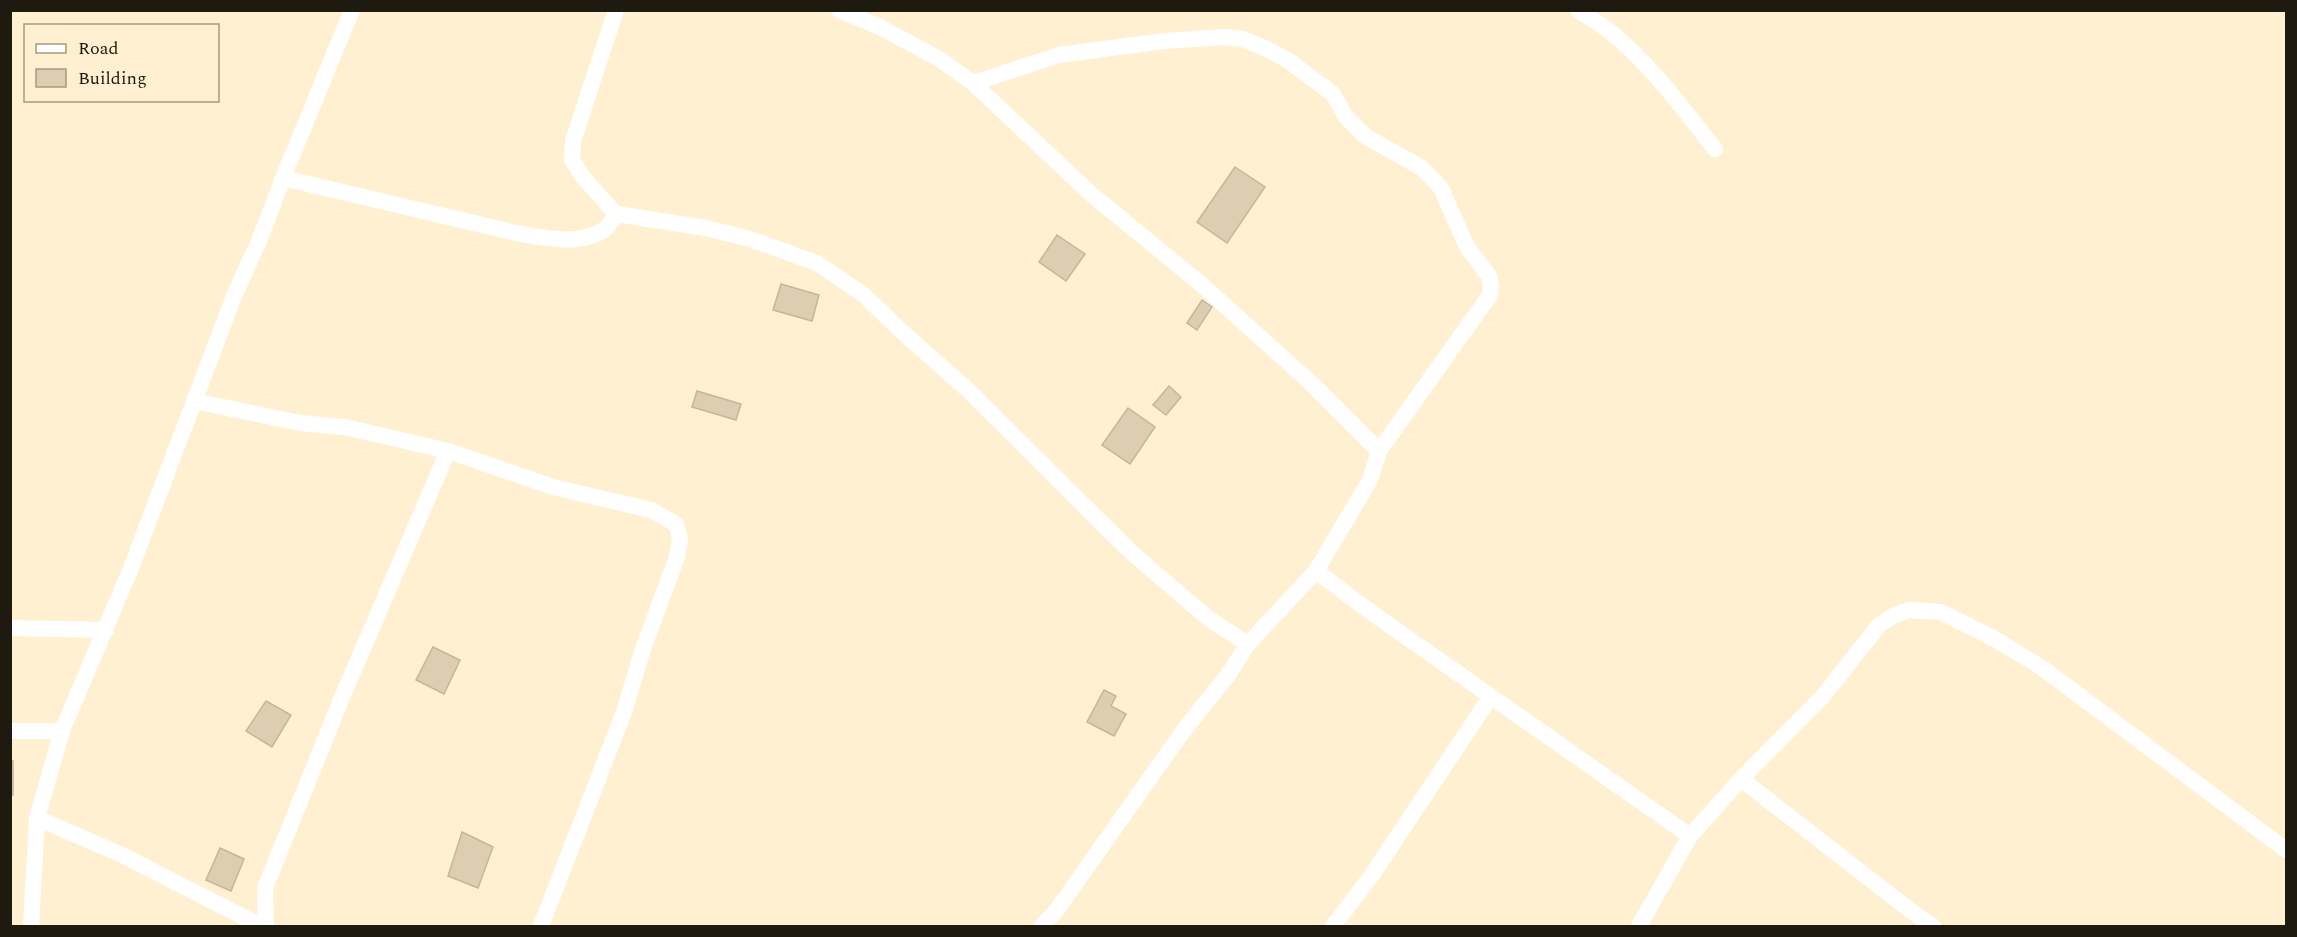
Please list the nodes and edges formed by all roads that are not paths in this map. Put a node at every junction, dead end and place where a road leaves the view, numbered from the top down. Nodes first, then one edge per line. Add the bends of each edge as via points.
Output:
1 (352, 10) edge
2 (616, 10) edge
3 (839, 10) edge
4 (1578, 10) edge
5 (973, 83) junction
6 (1715, 149) dead end
7 (283, 178) junction
8 (616, 214) junction
9 (194, 401) junction
10 (448, 451) junction
11 (1379, 451) junction
12 (1316, 571) junction
13 (10, 628) edge
14 (106, 630) junction
15 (1248, 644) junction
16 (1491, 696) junction
17 (10, 731) edge
18 (62, 731) junction
19 (1741, 779) junction
20 (37, 818) junction
21 (1690, 836) junction
22 (2286, 850) edge
23 (31, 927) edge
24 (261, 927) edge
25 (266, 927) edge
26 (541, 927) edge
27 (1042, 927) edge
28 (1333, 927) edge
29 (1639, 927) edge
30 (1933, 927) edge

1 - 7 street
2 - 8 street via 573,141 572,160
3 - 5 street via 941,60
4 - 6 street via 1639,58
5 - 11 street via 1091,194 1201,284
5 - 11 street via 1059,55 1164,42 1243,39 1311,77 1333,94 1346,117 1365,136 1422,168 1441,188 1467,247 1489,276 1490,295
7 - 8 street via 544,238 592,236 606,228
7 - 9 street
8 - 15 street via 706,228 817,263 864,295 969,391 1132,554 1209,619
9 - 10 street via 300,423 345,427
9 - 14 street
10 - 25 street via 265,888
10 - 26 street via 553,487 651,510 675,524 680,538 624,712
11 - 12 street via 1370,480
12 - 15 street
12 - 16 street
13 - 14 street
14 - 18 street
15 - 27 street
16 - 21 street
16 - 28 street
17 - 18 street
18 - 20 street
19 - 21 street
19 - 22 street via 1824,695 1879,625 1909,610 1941,612 2041,667
19 - 30 street
20 - 23 street
20 - 24 street via 122,855
21 - 29 street

